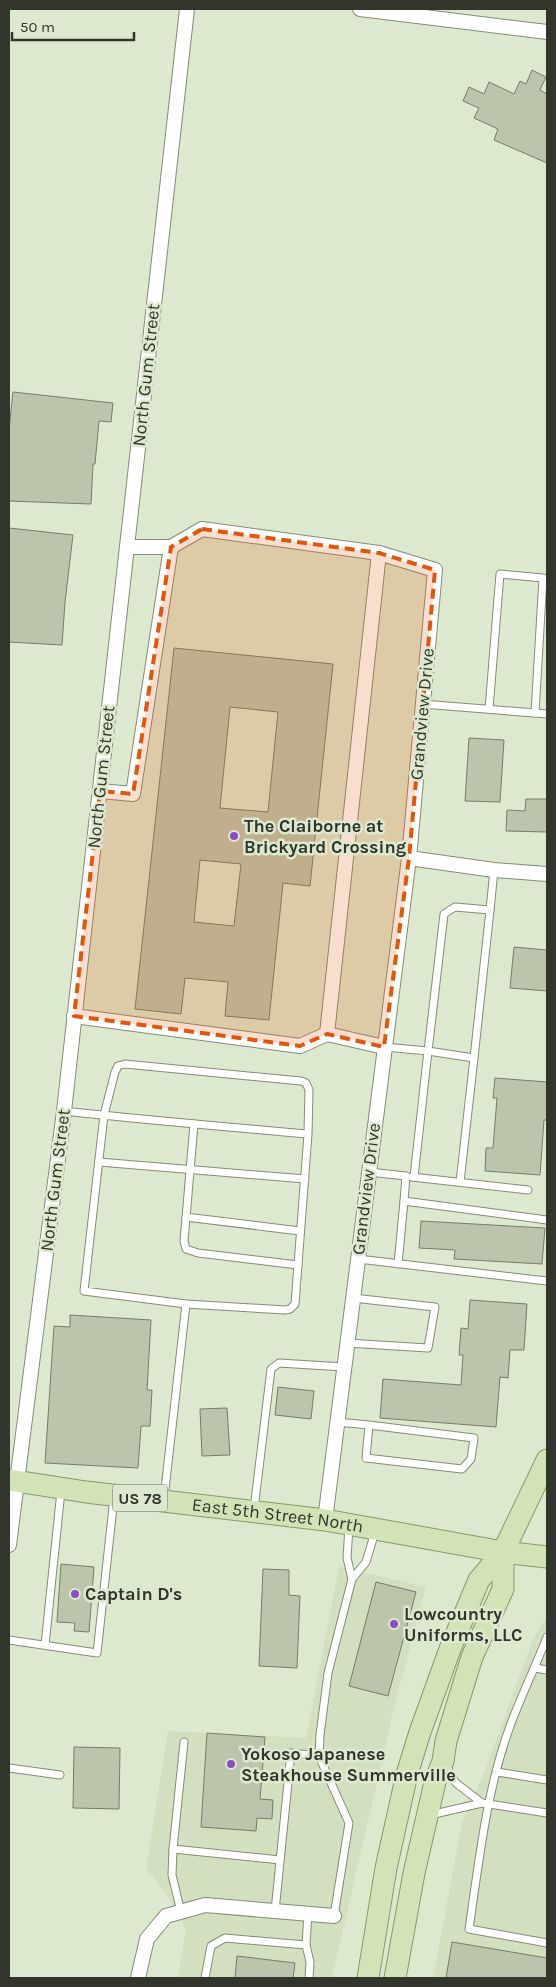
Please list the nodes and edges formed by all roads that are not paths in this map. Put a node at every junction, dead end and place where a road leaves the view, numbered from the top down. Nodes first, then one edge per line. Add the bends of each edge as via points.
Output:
1 (187, 9) edge
2 (360, 9) edge
3 (547, 32) edge
4 (127, 547) junction
5 (171, 547) junction
6 (379, 552) junction
7 (422, 704) junction
8 (489, 710) junction
9 (535, 713) junction
10 (547, 714) edge
11 (100, 791) junction
12 (409, 858) junction
13 (494, 870) junction
14 (547, 874) edge
15 (490, 910) junction
16 (74, 1016) junction
17 (327, 1034) junction
18 (384, 1047) junction
19 (428, 1052) junction
20 (474, 1058) junction
21 (64, 1111) junction
22 (104, 1116) junction
23 (194, 1124) junction
24 (308, 1134) junction
25 (99, 1162) junction
26 (190, 1169) junction
27 (368, 1172) junction
28 (410, 1177) junction
29 (305, 1179) junction
30 (460, 1182) junction
31 (528, 1190) dead end
32 (404, 1201) junction
33 (186, 1217) junction
34 (547, 1220) edge
35 (300, 1231) junction
36 (358, 1259) junction
37 (398, 1264) junction
38 (298, 1266) junction
39 (547, 1281) edge
40 (353, 1298) junction
41 (186, 1304) junction
42 (347, 1343) junction
43 (344, 1367) junction
44 (337, 1422) junction
45 (369, 1425) junction
46 (547, 1460) edge
47 (13, 1480) edge
48 (61, 1488) junction
49 (115, 1496) junction
50 (164, 1501) junction
51 (254, 1512) junction
52 (325, 1520) junction
53 (349, 1524) junction
54 (376, 1529) junction
55 (9, 1544) edge
56 (502, 1552) junction
57 (547, 1557) edge
58 (352, 1579) junction
59 (547, 1637) edge
60 (9, 1640) edge
61 (45, 1644) junction
62 (535, 1668) junction
63 (547, 1670) edge
64 (184, 1742) dead end
65 (318, 1756) junction
66 (443, 1761) junction
67 (9, 1768) edge
68 (497, 1772) junction
69 (60, 1775) dead end
70 (547, 1780) edge
71 (485, 1804) junction
72 (547, 1813) edge
73 (427, 1816) junction
74 (173, 1848) junction
75 (280, 1860) junction
76 (275, 1911) junction
77 (181, 1912) junction
78 (308, 1913) junction
79 (334, 1916) joint
80 (547, 1943) edge
81 (306, 1945) junction
82 (138, 1978) edge
83 (205, 1978) edge
84 (309, 1978) edge
85 (368, 1978) edge
86 (395, 1978) edge

1 - 4 street, North Gum Street
2 - 3 street
4 - 5 street
4 - 11 street, North Gum Street
5 - 6 street via 202,529
5 - 11 street via 133,794
6 - 7 street, Grandview Drive via 435,570
6 - 17 street
7 - 8 lane
7 - 12 street, Grandview Drive
8 - 9 lane
8 - 9 lane via 500,574 543,578
9 - 10 lane
11 - 16 street, North Gum Street
12 - 13 street
12 - 18 street, Grandview Drive
13 - 14 street
13 - 15 lane
15 - 19 lane via 455,907 444,914
15 - 20 lane
16 - 17 street via 300,1046
16 - 21 street, North Gum Street
17 - 18 street
18 - 19 lane
18 - 27 street, Grandview Drive
19 - 20 lane
19 - 28 lane
20 - 30 lane
21 - 22 lane
21 - 47 street, North Gum Street
22 - 23 lane
22 - 24 lane via 115,1072 118,1066 125,1064 306,1083 309,1090
22 - 25 lane
23 - 24 lane
23 - 26 lane
24 - 29 lane
25 - 26 lane
25 - 41 lane via 84,1290
26 - 29 lane
26 - 33 lane
27 - 28 lane
27 - 36 street, Grandview Drive
28 - 30 lane
28 - 32 lane
29 - 35 lane
30 - 31 lane
32 - 34 lane
32 - 37 lane
33 - 35 lane
33 - 38 lane via 184,1241 190,1252
35 - 38 lane
36 - 37 lane
36 - 40 street, Grandview Drive
37 - 39 lane
38 - 41 lane via 295,1304 290,1309
40 - 42 street, Grandview Drive
40 - 42 lane via 435,1307 428,1348
41 - 50 lane
42 - 43 street, Grandview Drive
43 - 44 street, Grandview Drive
43 - 51 lane via 279,1363 271,1369
44 - 45 lane
44 - 52 street, Grandview Drive
45 - 45 lane via 366,1458 462,1469 471,1459 474,1438
46 - 56 main road
47 - 48 main road, East 5th Street North / US 78
47 - 55 street, North Gum Street
48 - 49 main road, East 5th Street North / US 78
48 - 61 lane
49 - 50 main road, East 5th Street North / US 78
49 - 61 lane via 97,1653
50 - 51 main road, East 5th Street North / US 78
51 - 52 main road, East 5th Street North / US 78
52 - 53 main road, East 5th Street North / US 78
53 - 54 main road, East 5th Street North / US 78
53 - 58 lane via 347,1558
54 - 56 main road, East 5th Street North / US 78
54 - 58 lane via 366,1562
56 - 57 main road, East 5th Street North / US 78
56 - 66 main road via 503,1589 472,1657
56 - 85 main road via 479,1580 420,1732 386,1868
58 - 65 lane via 328,1673
59 - 62 lane
60 - 61 lane
62 - 63 lane
62 - 68 lane via 508,1730
64 - 74 lane
65 - 75 lane via 291,1753
65 - 79 lane via 350,1823
66 - 71 lane via 456,1783
66 - 73 main road
67 - 69 lane
68 - 70 lane
68 - 71 lane
71 - 72 lane
71 - 73 lane
71 - 80 lane via 469,1929
73 - 86 main road
74 - 75 lane
74 - 77 lane via 172,1876
75 - 76 lane
76 - 77 street via 205,1905
76 - 78 street
77 - 82 street via 166,1916 147,1939
78 - 79 street
78 - 81 lane
81 - 83 lane via 224,1938 211,1946
81 - 84 lane

